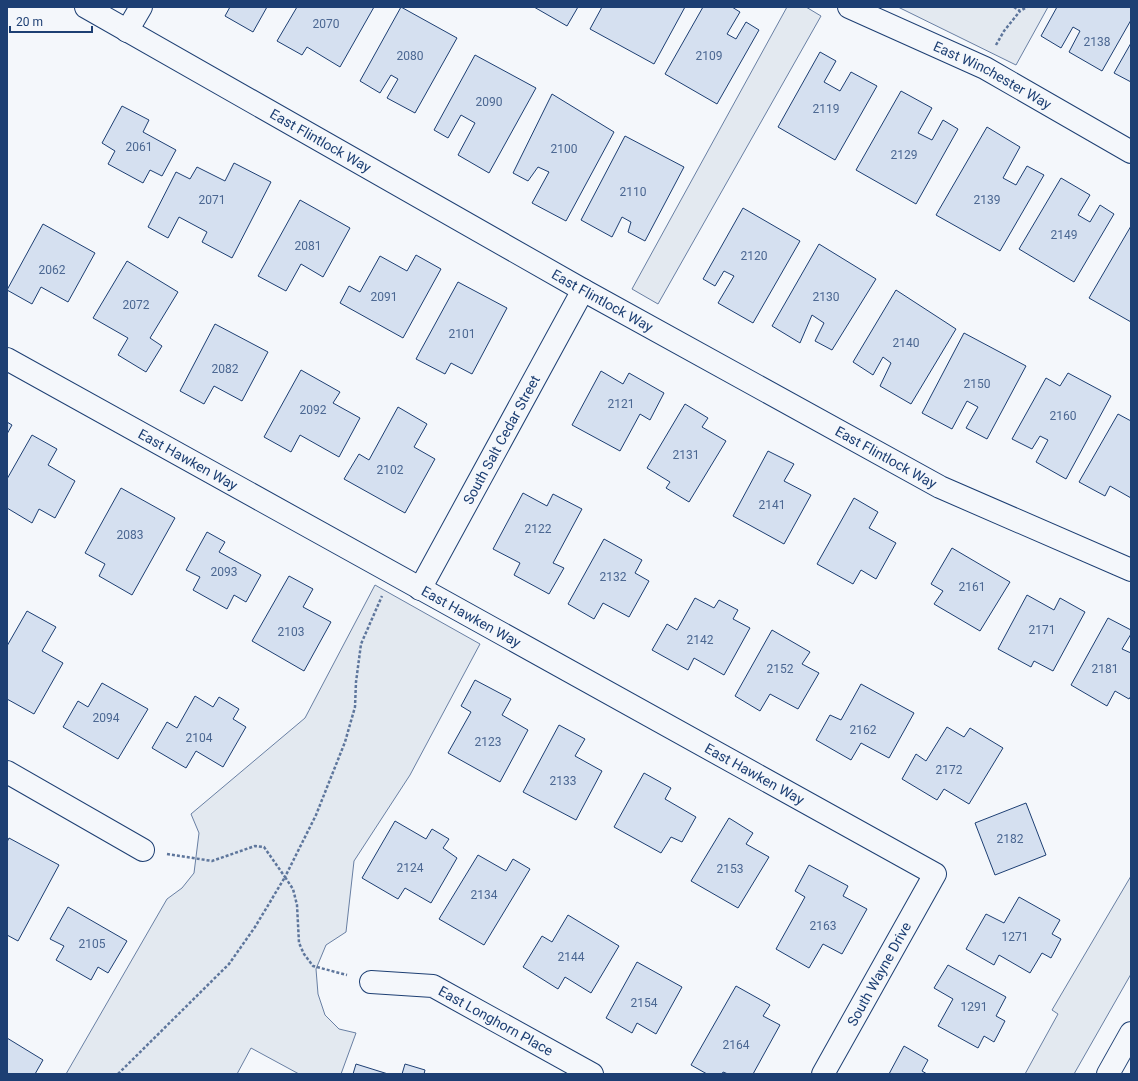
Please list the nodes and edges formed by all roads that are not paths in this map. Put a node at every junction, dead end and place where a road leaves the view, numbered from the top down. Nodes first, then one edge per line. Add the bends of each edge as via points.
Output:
1 (86, 7) edge
2 (141, 7) edge
3 (849, 7) edge
4 (127, 31) junction
5 (1131, 152) edge
6 (583, 290) junction
7 (7, 359) edge
8 (1131, 570) edge
9 (420, 589) junction
10 (7, 772) edge
11 (143, 850) road end
12 (935, 874) joint
13 (371, 982) road end
14 (1131, 1033) edge
15 (592, 1074) edge
16 (823, 1074) edge
17 (1108, 1074) edge

1 - 4 street, East Flintlock Way
2 - 4 street
3 - 5 street, East Winchester Way via 985,68
4 - 6 street, East Flintlock Way
6 - 8 street, East Flintlock Way via 940,487
6 - 9 street, South Salt Cedar Street
7 - 9 street, East Hawken Way
9 - 12 street, East Hawken Way
10 - 11 street
12 - 16 street, South Wayne Drive
13 - 15 street, East Longhorn Place via 433,986
14 - 17 street

